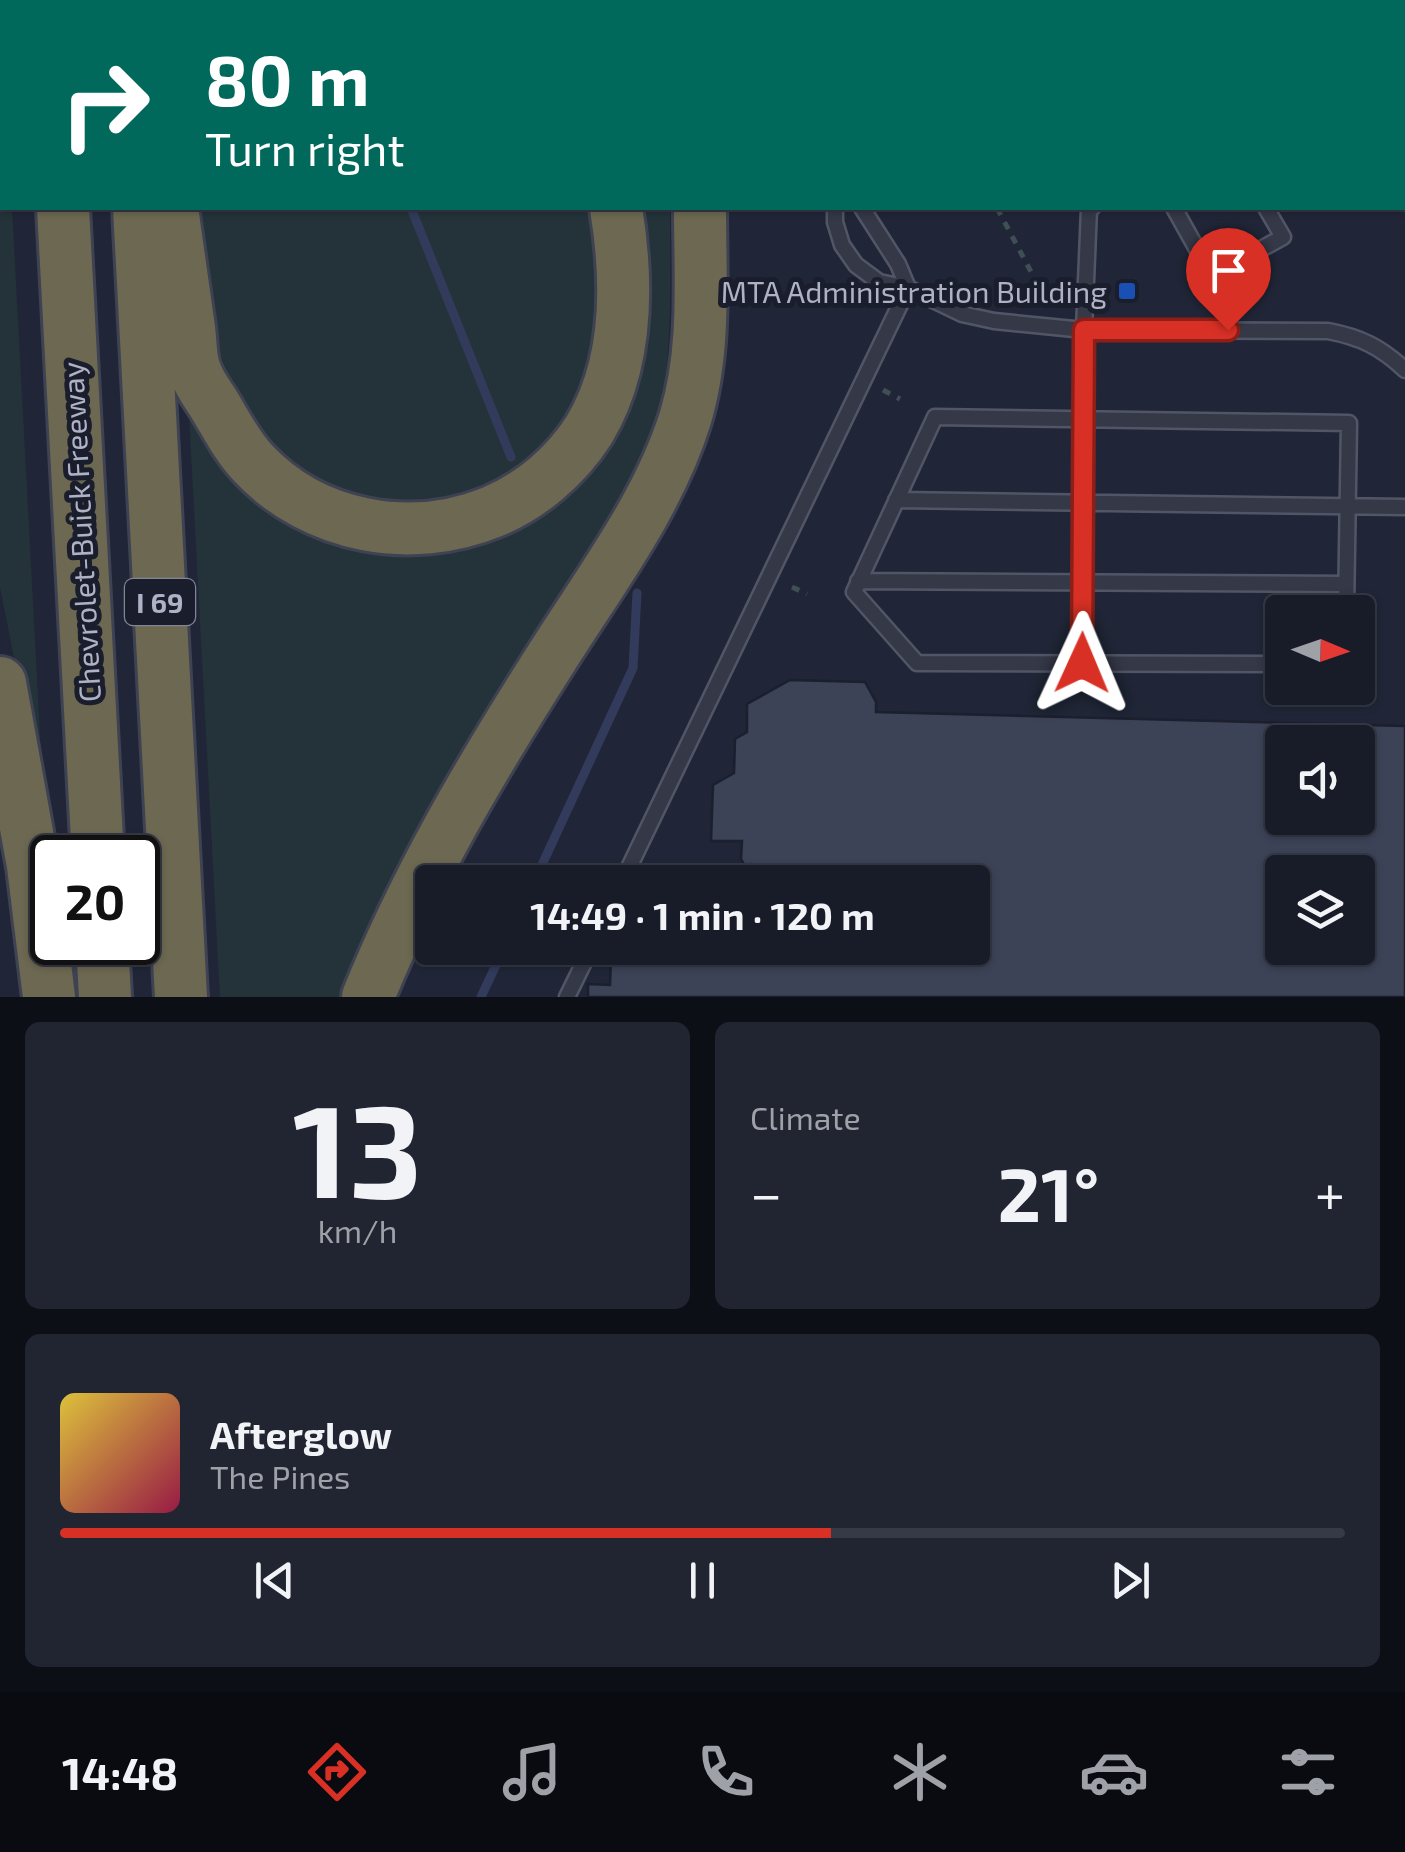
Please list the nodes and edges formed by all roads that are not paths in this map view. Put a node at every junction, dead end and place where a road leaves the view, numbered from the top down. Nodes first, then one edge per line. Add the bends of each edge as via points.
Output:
1 (63, 210) edge
2 (139, 210) edge
3 (172, 210) edge
4 (616, 210) edge
5 (700, 210) edge
6 (835, 210) edge
7 (863, 210) edge
8 (1089, 210) edge
9 (1175, 210) edge
10 (1267, 210) edge
11 (908, 288) junction
12 (1084, 330) junction
13 (1405, 370) edge
14 (1084, 419) junction
15 (896, 500) junction
16 (1083, 502) junction
17 (1348, 504) junction
18 (1405, 507) edge
19 (858, 581) junction
20 (1082, 582) junction
21 (1346, 584) junction
22 (1346, 595) edge
23 (1082, 663) junction
24 (1265, 664) edge
25 (0, 683) edge
26 (97, 835) edge
27 (630, 865) edge
28 (103, 965) edge
29 (583, 965) edge
30 (49, 997) edge
31 (105, 997) edge
32 (181, 997) edge
33 (368, 997) edge
34 (567, 997) edge

1 - 26 highway, Chevrolet-Buick Freeway / I 69
2 - 32 highway, I 69
3 - 4 highway via 194,372 233,438 254,464 311,505 344,520 411,530 444,527 508,506 564,462 589,430 607,393 622,319
5 - 33 highway via 699,344 673,451 634,526 461,802
6 - 11 lane via 842,245 856,265 879,282
7 - 11 lane
8 - 12 lane
9 - 10 lane via 1212,276 1284,237
11 - 12 lane via 962,314
11 - 27 lane
12 - 13 lane via 1328,331 1359,337
12 - 14 lane
14 - 15 lane via 934,417
14 - 16 lane
14 - 17 lane via 1349,423
15 - 16 lane
15 - 19 lane
16 - 17 lane
16 - 20 lane
17 - 18 lane
17 - 21 lane
19 - 20 lane
19 - 23 lane via 854,592 917,663
20 - 21 lane
20 - 23 lane
21 - 22 lane
23 - 24 lane
25 - 30 highway via 34,866
28 - 31 highway
29 - 34 lane

